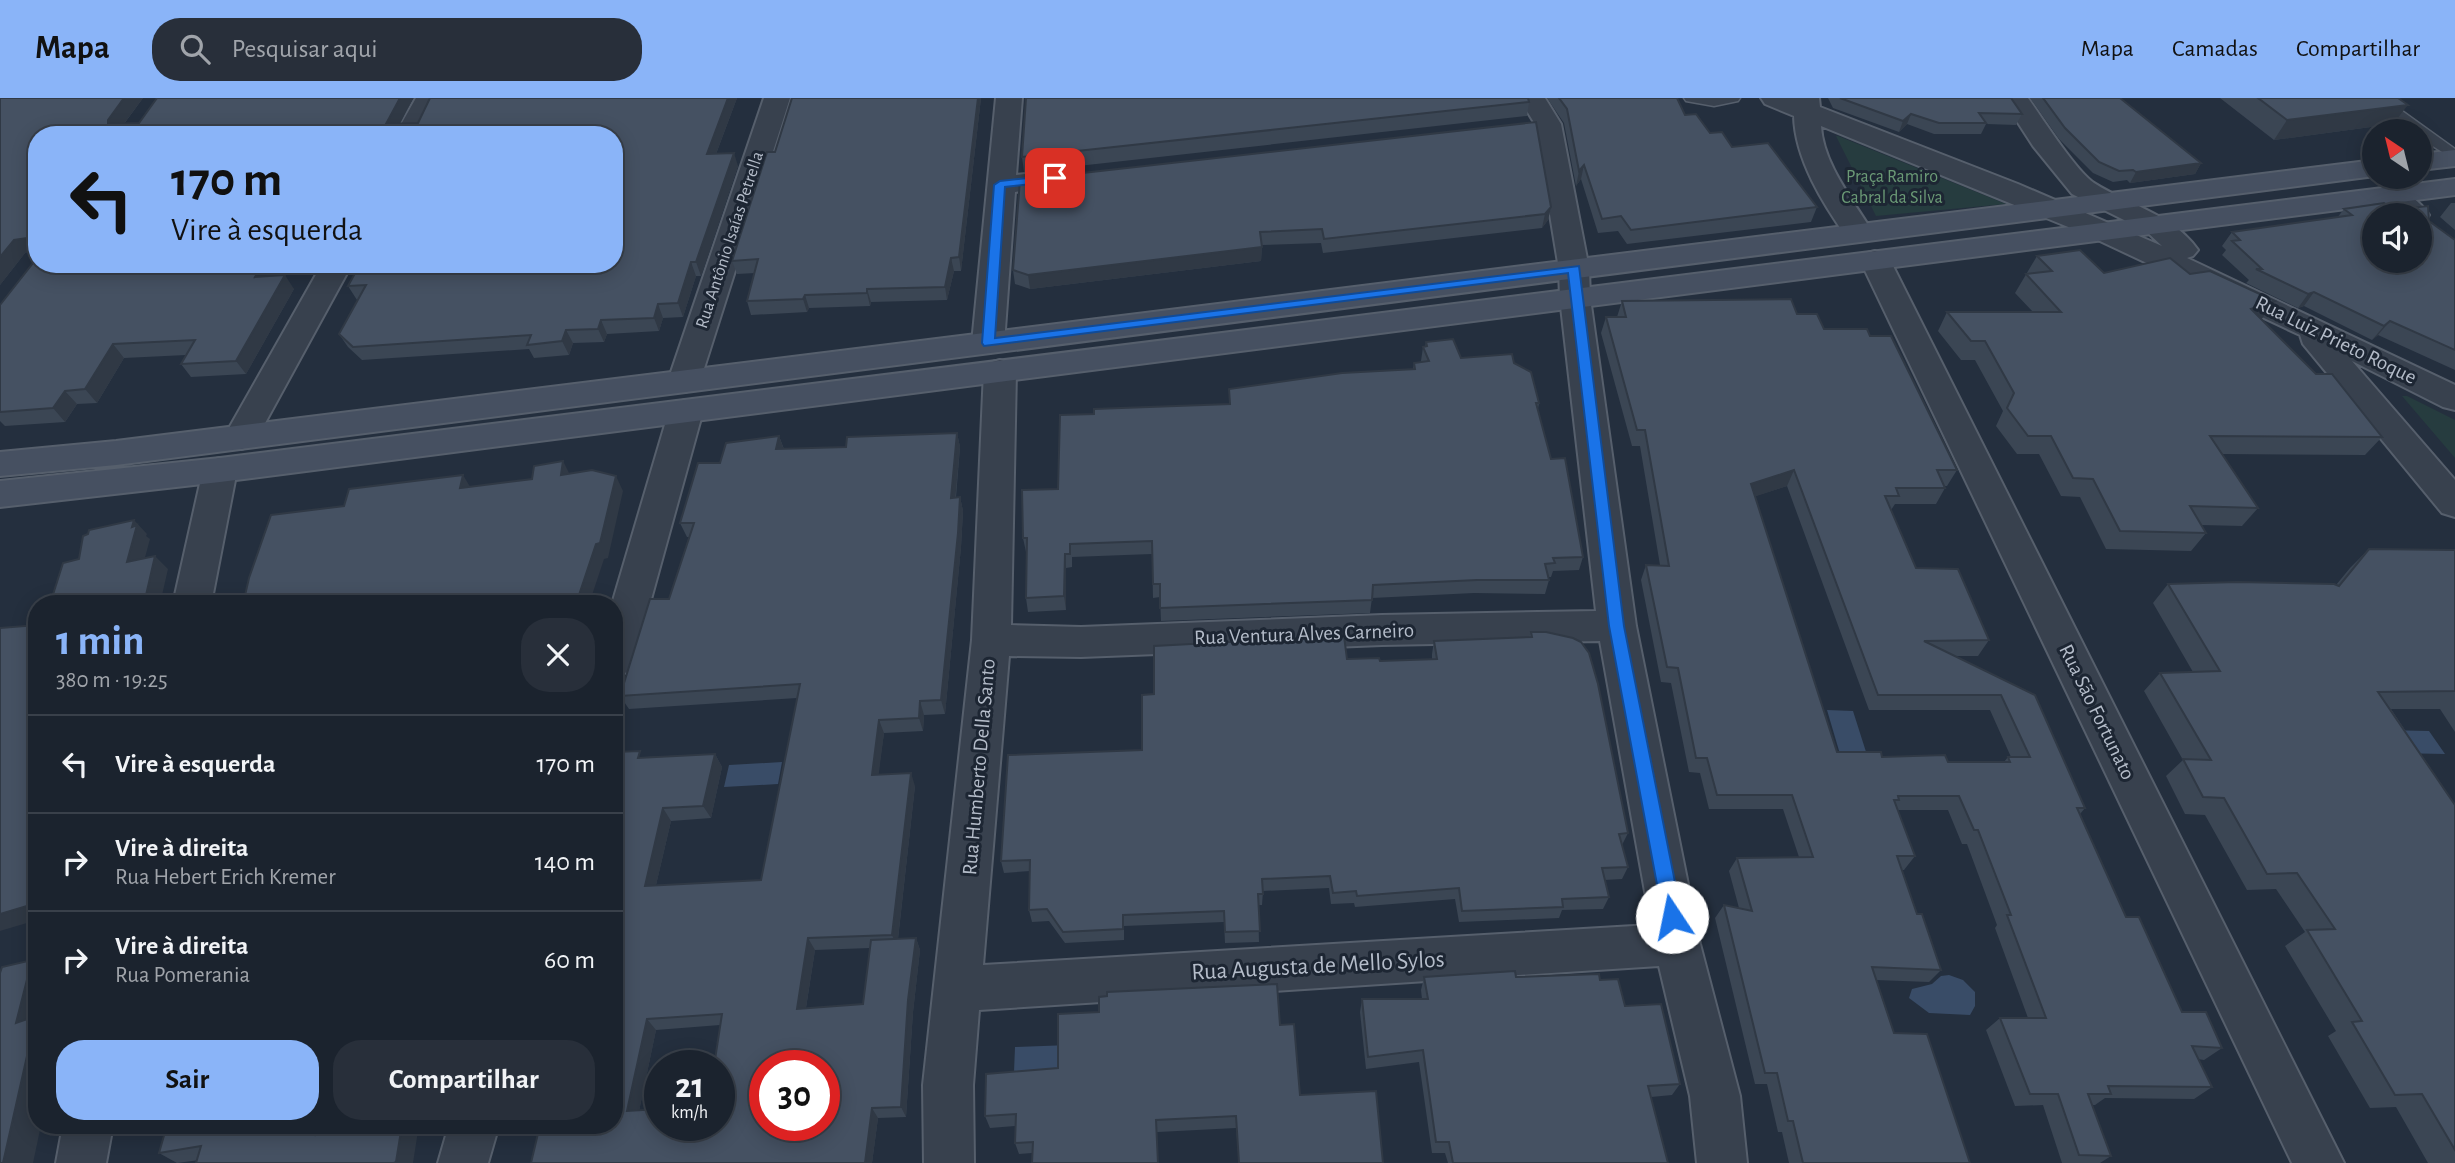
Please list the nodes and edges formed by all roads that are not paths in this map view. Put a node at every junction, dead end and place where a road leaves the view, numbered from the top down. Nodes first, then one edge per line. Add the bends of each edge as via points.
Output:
1 (429, 98) edge
2 (777, 98) edge
3 (1009, 98) edge
4 (1532, 98) edge
5 (1691, 98) edge
6 (1733, 98) edge
7 (1774, 98) edge
8 (2015, 98) edge
9 (2375, 98) edge
10 (1806, 105) edge
11 (413, 126) edge
12 (2455, 157) edge
13 (2432, 160) edge
14 (2068, 168) junction
15 (2362, 170) edge
16 (1097, 174) edge
17 (1000, 185) junction
18 (2455, 187) edge
19 (2005, 189) junction
20 (2390, 195) junction
21 (2106, 200) junction
22 (2400, 203) edge
23 (2053, 209) junction
24 (2156, 225) junction
25 (2106, 232) junction
26 (1866, 247) junction
27 (332, 273) edge
28 (2218, 282) junction
29 (1575, 283) junction
30 (2303, 323) junction
31 (994, 357) junction
32 (685, 396) junction
33 (2455, 399) edge
34 (241, 437) junction
35 (0, 464) edge
36 (220, 470) junction
37 (0, 494) edge
38 (2455, 504) edge
39 (194, 595) edge
40 (1616, 626) junction
41 (623, 627) edge
42 (991, 640) junction
43 (1677, 944) junction
44 (958, 989) junction
45 (86, 1134) edge
46 (471, 1134) edge
47 (81, 1163) edge
48 (463, 1163) edge
49 (949, 1163) edge
50 (1722, 1163) edge
51 (2319, 1163) edge

1 - 11 street
2 - 32 street, Rua Antônio Isaías Petrella
3 - 17 street, Rua Humberto Della Santo
4 - 29 street
5 - 6 lane via 1714,102
7 - 10 street, Rua Luiz Prieto Roque
8 - 14 street, Rua Luiz Prieto Roque
9 - 12 lane
10 - 19 street, Rua Luiz Prieto Roque
10 - 26 street, Rua São Fortunato via 1808,136 1820,167
12 - 13 street
14 - 19 street via 2044,180
14 - 21 street, Rua Luiz Prieto Roque via 2082,188
15 - 21 street
16 - 17 street
17 - 31 street, Rua Humberto Della Santo
18 - 20 street
19 - 23 street, Rua Luiz Prieto Roque
20 - 22 street
20 - 24 street
21 - 23 street
21 - 24 street, Rua Luiz Prieto Roque
23 - 25 street, Rua Luiz Prieto Roque
23 - 26 street
24 - 25 street
24 - 28 street, Rua Luiz Prieto Roque
25 - 26 street
25 - 28 street, Rua Luiz Prieto Roque
26 - 29 street
26 - 51 street, Rua São Fortunato
27 - 34 street
28 - 30 street, Rua Luiz Prieto Roque
29 - 31 street
29 - 40 street
30 - 33 street, Rua Luiz Prieto Roque
30 - 38 street
31 - 32 street
31 - 42 street, Rua Humberto Della Santo
32 - 34 street
32 - 36 street
32 - 41 street, Rua Antônio Isaías Petrella
34 - 35 street
36 - 37 street
36 - 39 street
40 - 42 street, Rua Ventura Alves Carneiro via 1081,642
40 - 43 street
42 - 44 street, Rua Humberto Della Santo
43 - 44 street, Rua Augusta de Mello Sylos
43 - 50 street via 1714,1096
44 - 49 street, Rua Humberto Della Santo via 948,1084
45 - 47 street
46 - 48 street

